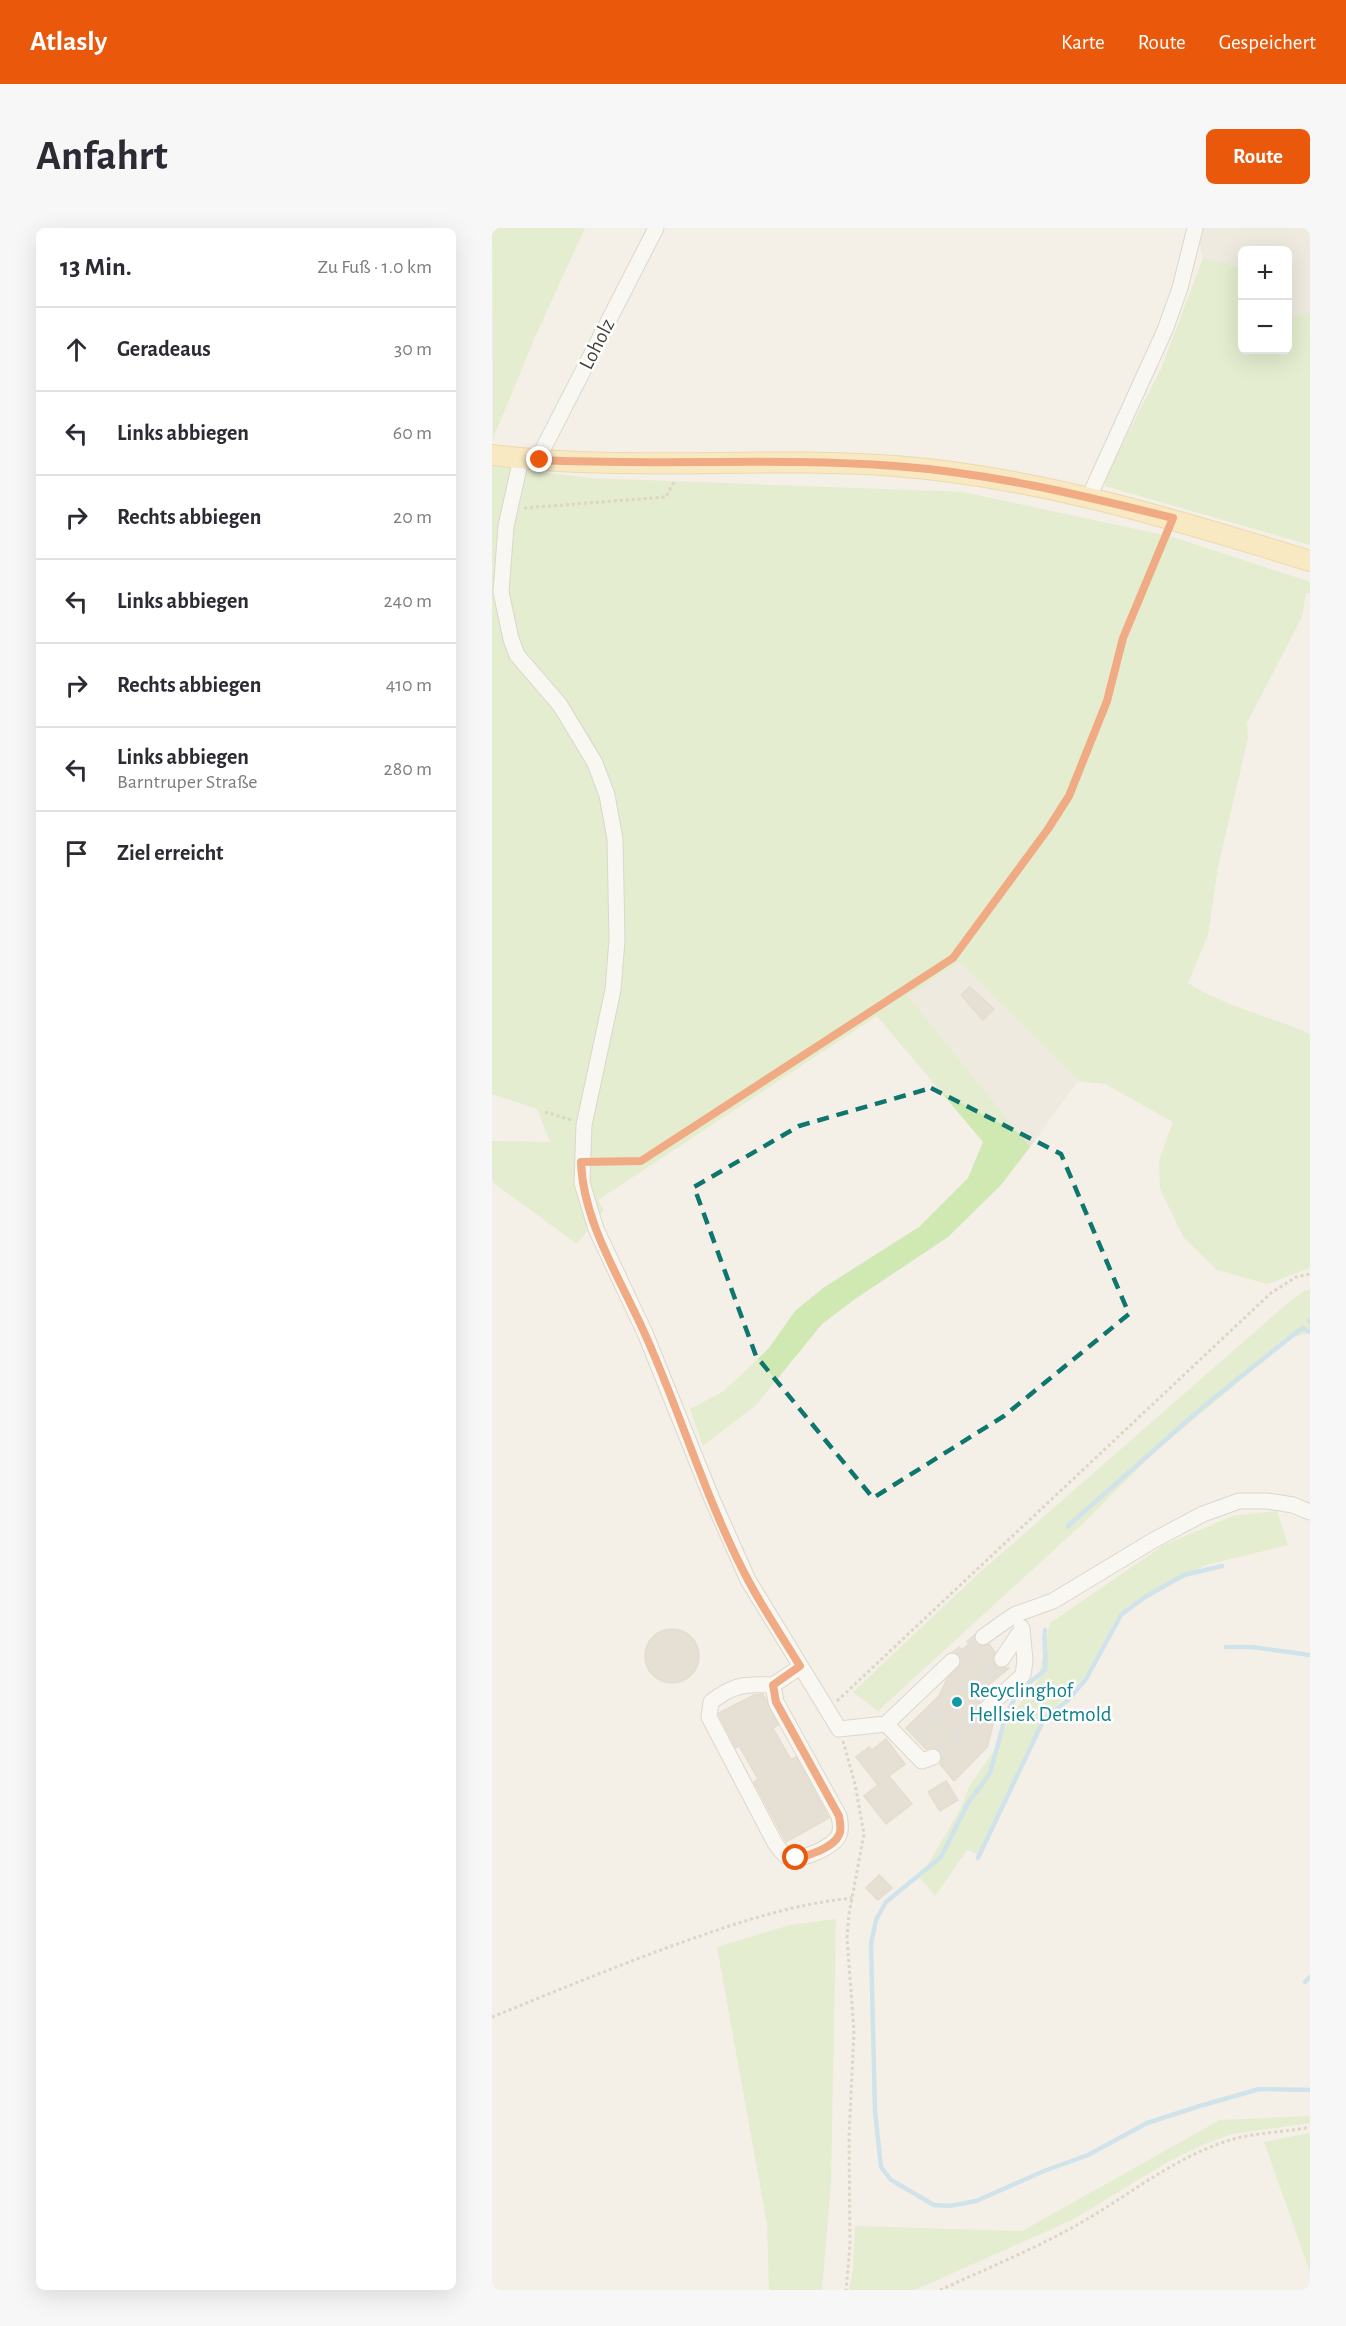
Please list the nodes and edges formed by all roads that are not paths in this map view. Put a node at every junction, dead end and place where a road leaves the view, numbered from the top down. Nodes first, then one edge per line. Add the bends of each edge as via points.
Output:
1 (656, 228) edge
2 (1195, 228) edge
3 (492, 455) edge
4 (530, 460) junction
5 (1089, 497) junction
6 (1310, 561) edge
7 (1310, 1512) edge
8 (1014, 1616) junction
9 (1022, 1629) junction
10 (983, 1637) tunnel mouth
11 (1002, 1659) tunnel mouth
12 (952, 1661) tunnel mouth
13 (800, 1666) junction
14 (773, 1685) junction
15 (987, 1708) tunnel mouth
16 (886, 1724) junction
17 (933, 1756) dead end

1 - 4 street, Loholz via 543,449
2 - 5 street via 1165,330
3 - 4 main road
4 - 5 main road via 893,466 1001,479
4 - 13 street, Loholz via 506,526 501,592 511,639 517,654 560,705 595,763 607,795 615,839 617,940 613,990 584,1125 582,1183 596,1229 645,1333 748,1580
5 - 6 main road via 1173,518
7 - 8 street via 1293,1505 1239,1501 1203,1514 1053,1601
8 - 9 street
8 - 10 street
9 - 11 street
9 - 15 street via 1023,1675
12 - 16 street
13 - 14 street
13 - 16 street, Loholz via 839,1729
14 - 14 street via 776,1702 841,1826 833,1843 805,1857 787,1856 775,1843 709,1717 711,1702 729,1689 744,1684
16 - 17 street via 909,1739 922,1761

